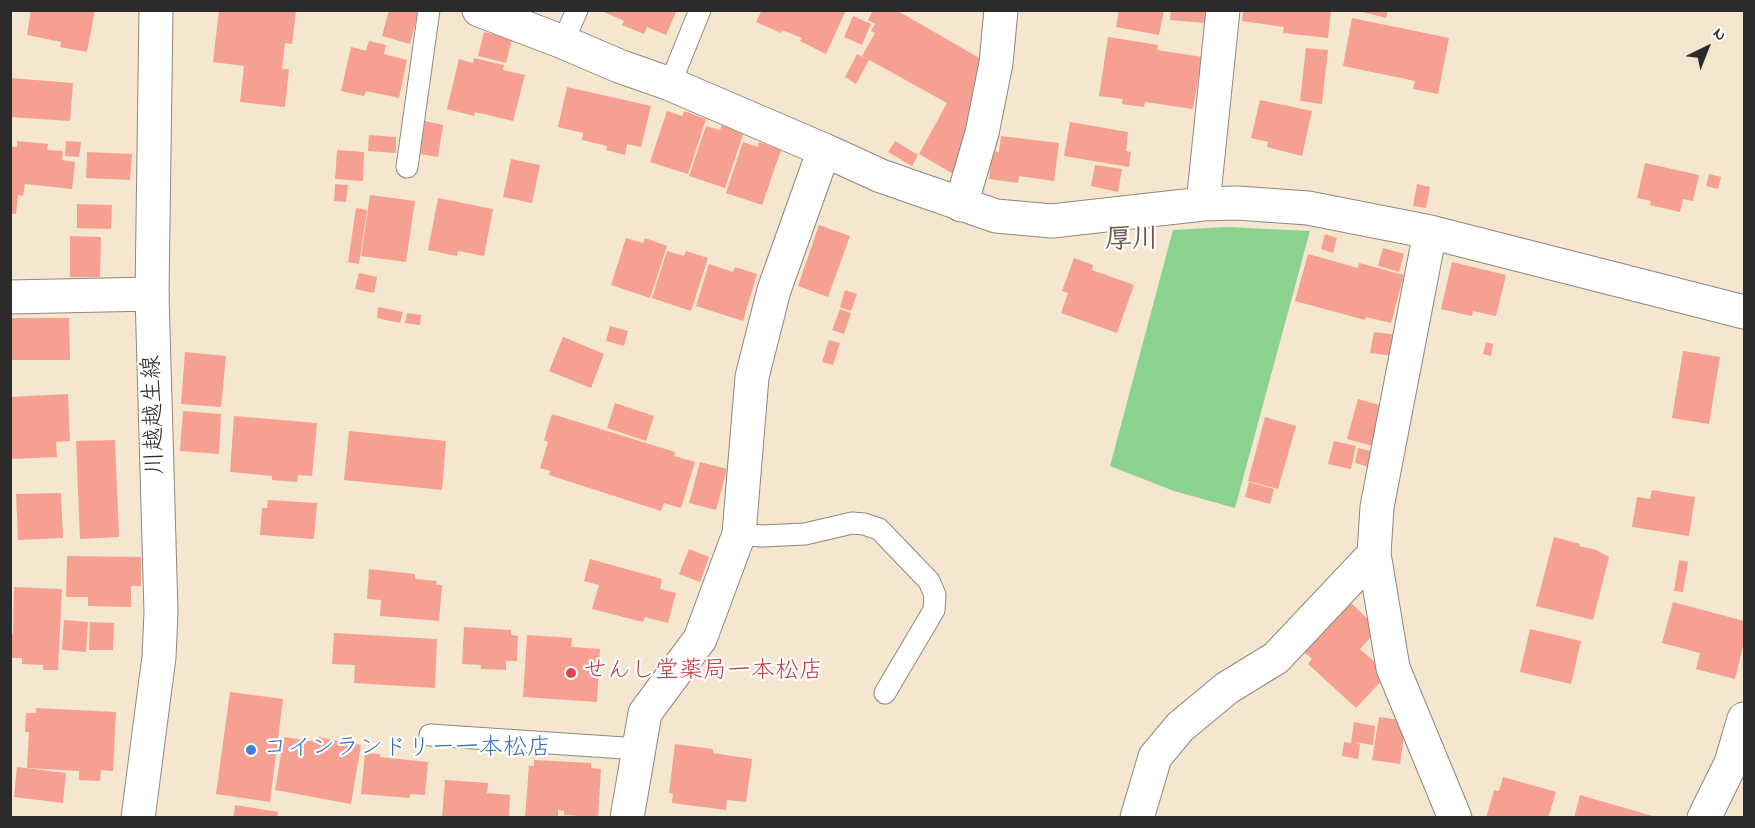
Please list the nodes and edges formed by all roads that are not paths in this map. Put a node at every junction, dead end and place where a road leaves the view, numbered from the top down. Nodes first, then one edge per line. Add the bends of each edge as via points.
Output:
1 (156, 10) edge
2 (429, 10) edge
3 (479, 10) edge
4 (577, 10) edge
5 (699, 10) edge
6 (1001, 10) edge
7 (1223, 10) edge
8 (563, 42) junction
9 (670, 84) junction
10 (824, 150) junction
11 (407, 167) dead end
12 (1203, 204) junction
13 (961, 205) junction
14 (1430, 232) junction
15 (152, 294) junction
16 (10, 297) edge
17 (1744, 312) edge
18 (739, 534) junction
19 (1374, 554) junction
20 (885, 693) dead end
21 (1744, 718) edge
22 (430, 735) dead end
23 (639, 749) junction
24 (138, 818) edge
25 (627, 818) edge
26 (1137, 818) edge
27 (1455, 818) edge
28 (1704, 818) edge

1 - 15 street, 川越越生線
2 - 11 lane
3 - 8 street
4 - 8 lane
5 - 9 lane
6 - 13 street via 996,63 982,133
7 - 12 street
8 - 9 street
9 - 10 street
10 - 13 street
10 - 18 street via 774,290 752,377
12 - 13 street via 1052,221 996,216
12 - 14 street via 1308,208
14 - 17 street
14 - 19 street via 1377,507
15 - 16 street
15 - 24 street, 川越越生線 via 161,612 159,657
18 - 20 lane via 805,534 864,524 879,529 928,581 935,595 934,610
18 - 23 street via 700,639 645,713
19 - 26 street via 1276,658 1227,688 1180,727 1155,756
19 - 27 street via 1393,668
21 - 28 street via 1731,764
22 - 23 lane
23 - 25 street

